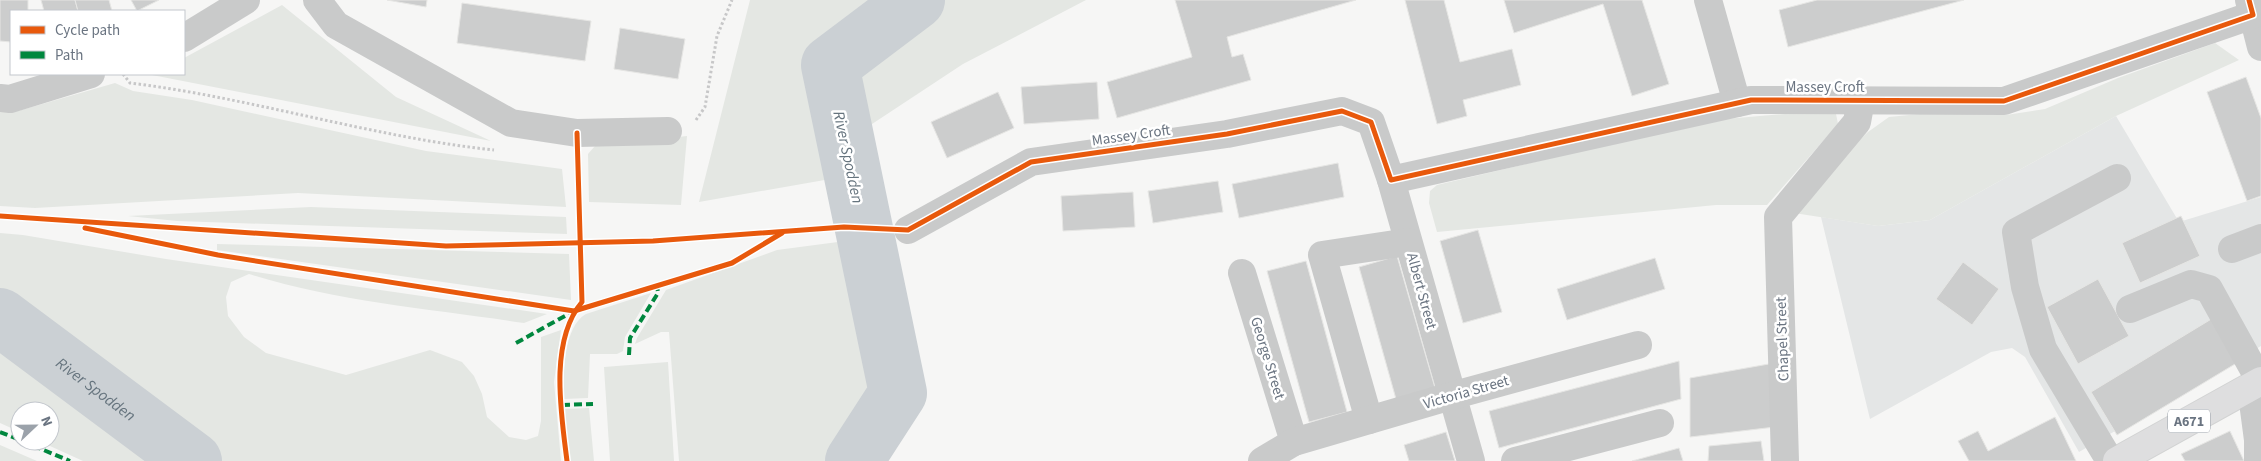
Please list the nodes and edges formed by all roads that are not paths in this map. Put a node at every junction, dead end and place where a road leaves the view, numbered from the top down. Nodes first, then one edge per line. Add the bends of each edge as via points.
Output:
1 (246, 0) edge
2 (317, 0) edge
3 (1708, 0) edge
4 (2251, 7) edge
5 (185, 37) edge
6 (2261, 47) edge
7 (88, 75) edge
8 (0, 98) edge
9 (1861, 100) junction
10 (1737, 103) junction
11 (1371, 122) joint
12 (668, 131) road end
13 (2117, 178) dead end
14 (1391, 180) junction
15 (908, 230) dead end
16 (2261, 238) edge
17 (1408, 242) junction
18 (2232, 249) dead end
19 (1242, 273) dead end
20 (2130, 309) dead end
21 (1638, 344) dead end
22 (2257, 383) edge
23 (1451, 396) junction
24 (1370, 420) junction
25 (1660, 423) dead end
26 (1294, 442) junction
27 (2259, 447) edge
28 (2118, 460) edge
29 (1262, 461) edge
30 (1471, 461) edge
31 (1515, 461) edge
32 (1785, 461) edge

1 - 5 street
2 - 12 street via 336,25 511,123 577,133
3 - 10 street
4 - 6 street
4 - 9 street, Massey Croft via 2004,101
7 - 8 street via 10,99
9 - 10 street, Massey Croft via 1752,100
9 - 32 street, Chapel Street via 1858,122 1778,217
10 - 14 street, Massey Croft
11 - 14 street, Albert Street
11 - 15 street, Massey Croft via 1342,111 1227,134 1032,162
13 - 28 street via 2016,232 2025,287 2043,349
14 - 17 street, Albert Street
16 - 18 street
17 - 23 street, Albert Street
17 - 24 street via 1322,255
19 - 26 street, George Street
20 - 22 street via 2191,284 2209,289
21 - 23 street, Victoria Street
22 - 27 street
22 - 28 main road, A671
23 - 24 street, Victoria Street
23 - 30 street, Albert Street
24 - 26 street, Victoria Street
25 - 31 street
26 - 29 street, Victoria Street

